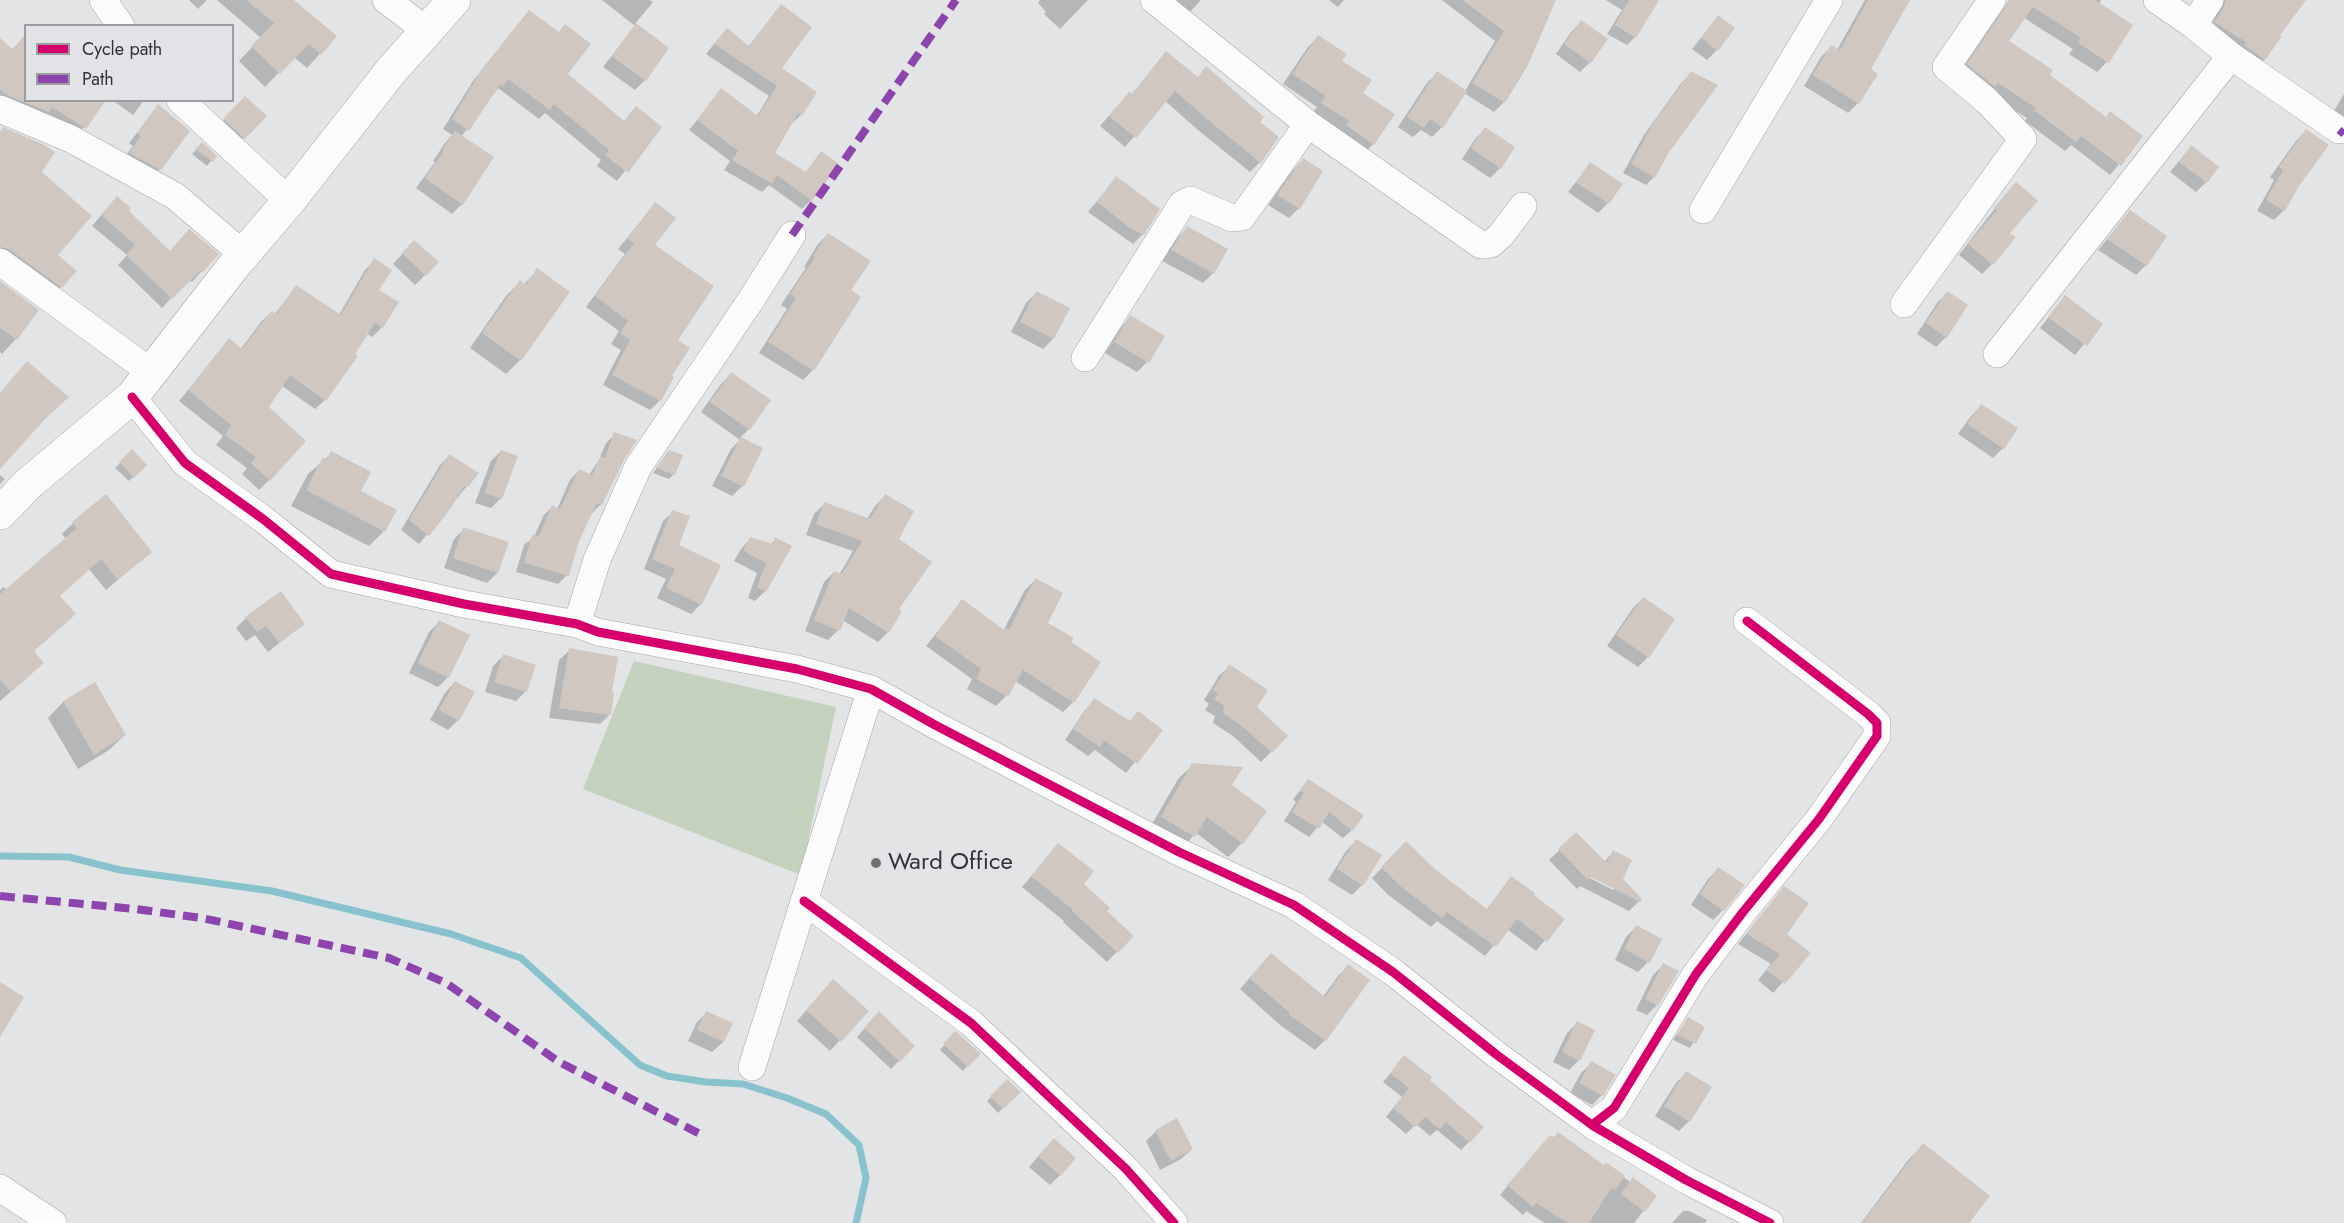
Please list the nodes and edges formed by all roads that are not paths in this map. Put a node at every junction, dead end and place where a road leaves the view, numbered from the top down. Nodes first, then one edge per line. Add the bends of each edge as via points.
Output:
1 (103, 0) edge
2 (386, 0) edge
3 (454, 0) edge
4 (1154, 0) edge
5 (1829, 0) edge
6 (1992, 0) edge
7 (2157, 0) edge
8 (2210, 0) edge
9 (120, 24) edge
10 (2193, 25) junction
11 (427, 31) junction
12 (2231, 56) junction
13 (182, 102) edge
14 (0, 109) edge
15 (1308, 124) junction
16 (2339, 130) dead end
17 (289, 201) junction
18 (1523, 206) dead end
19 (1702, 210) dead end
20 (792, 235) dead end
21 (243, 254) junction
22 (0, 262) edge
23 (1904, 304) dead end
24 (1997, 354) dead end
25 (1085, 358) dead end
26 (142, 384) junction
27 (0, 513) edge
28 (1747, 621) dead end
29 (577, 624) junction
30 (871, 689) junction
31 (804, 901) junction
32 (752, 1067) dead end
33 (1592, 1125) junction
34 (0, 1188) edge
35 (53, 1223) edge
36 (1174, 1223) edge
37 (1770, 1223) edge

1 - 9 street
2 - 11 street
3 - 11 main road
4 - 15 street
5 - 19 street
6 - 23 street via 1946,67 1987,100 2023,139
7 - 10 street
8 - 10 street
10 - 12 street
11 - 17 main road via 391,70
12 - 16 street
12 - 24 street
13 - 17 street
14 - 21 street via 71,139 176,196
15 - 18 street via 1481,245 1491,244
15 - 25 street via 1242,217 1232,218 1190,200 1182,204
17 - 21 main road
20 - 29 street via 638,467 597,560
21 - 26 main road
22 - 26 street
26 - 27 main road
26 - 29 street via 185,463 331,574
28 - 33 street via 1868,714 1877,723 1877,736 1819,819 1696,974 1614,1108
29 - 30 street via 598,632 797,669
30 - 31 street
30 - 33 street via 1179,852 1294,905 1393,972
31 - 32 street
31 - 36 street via 971,1023 1126,1169
33 - 37 street
34 - 35 street

